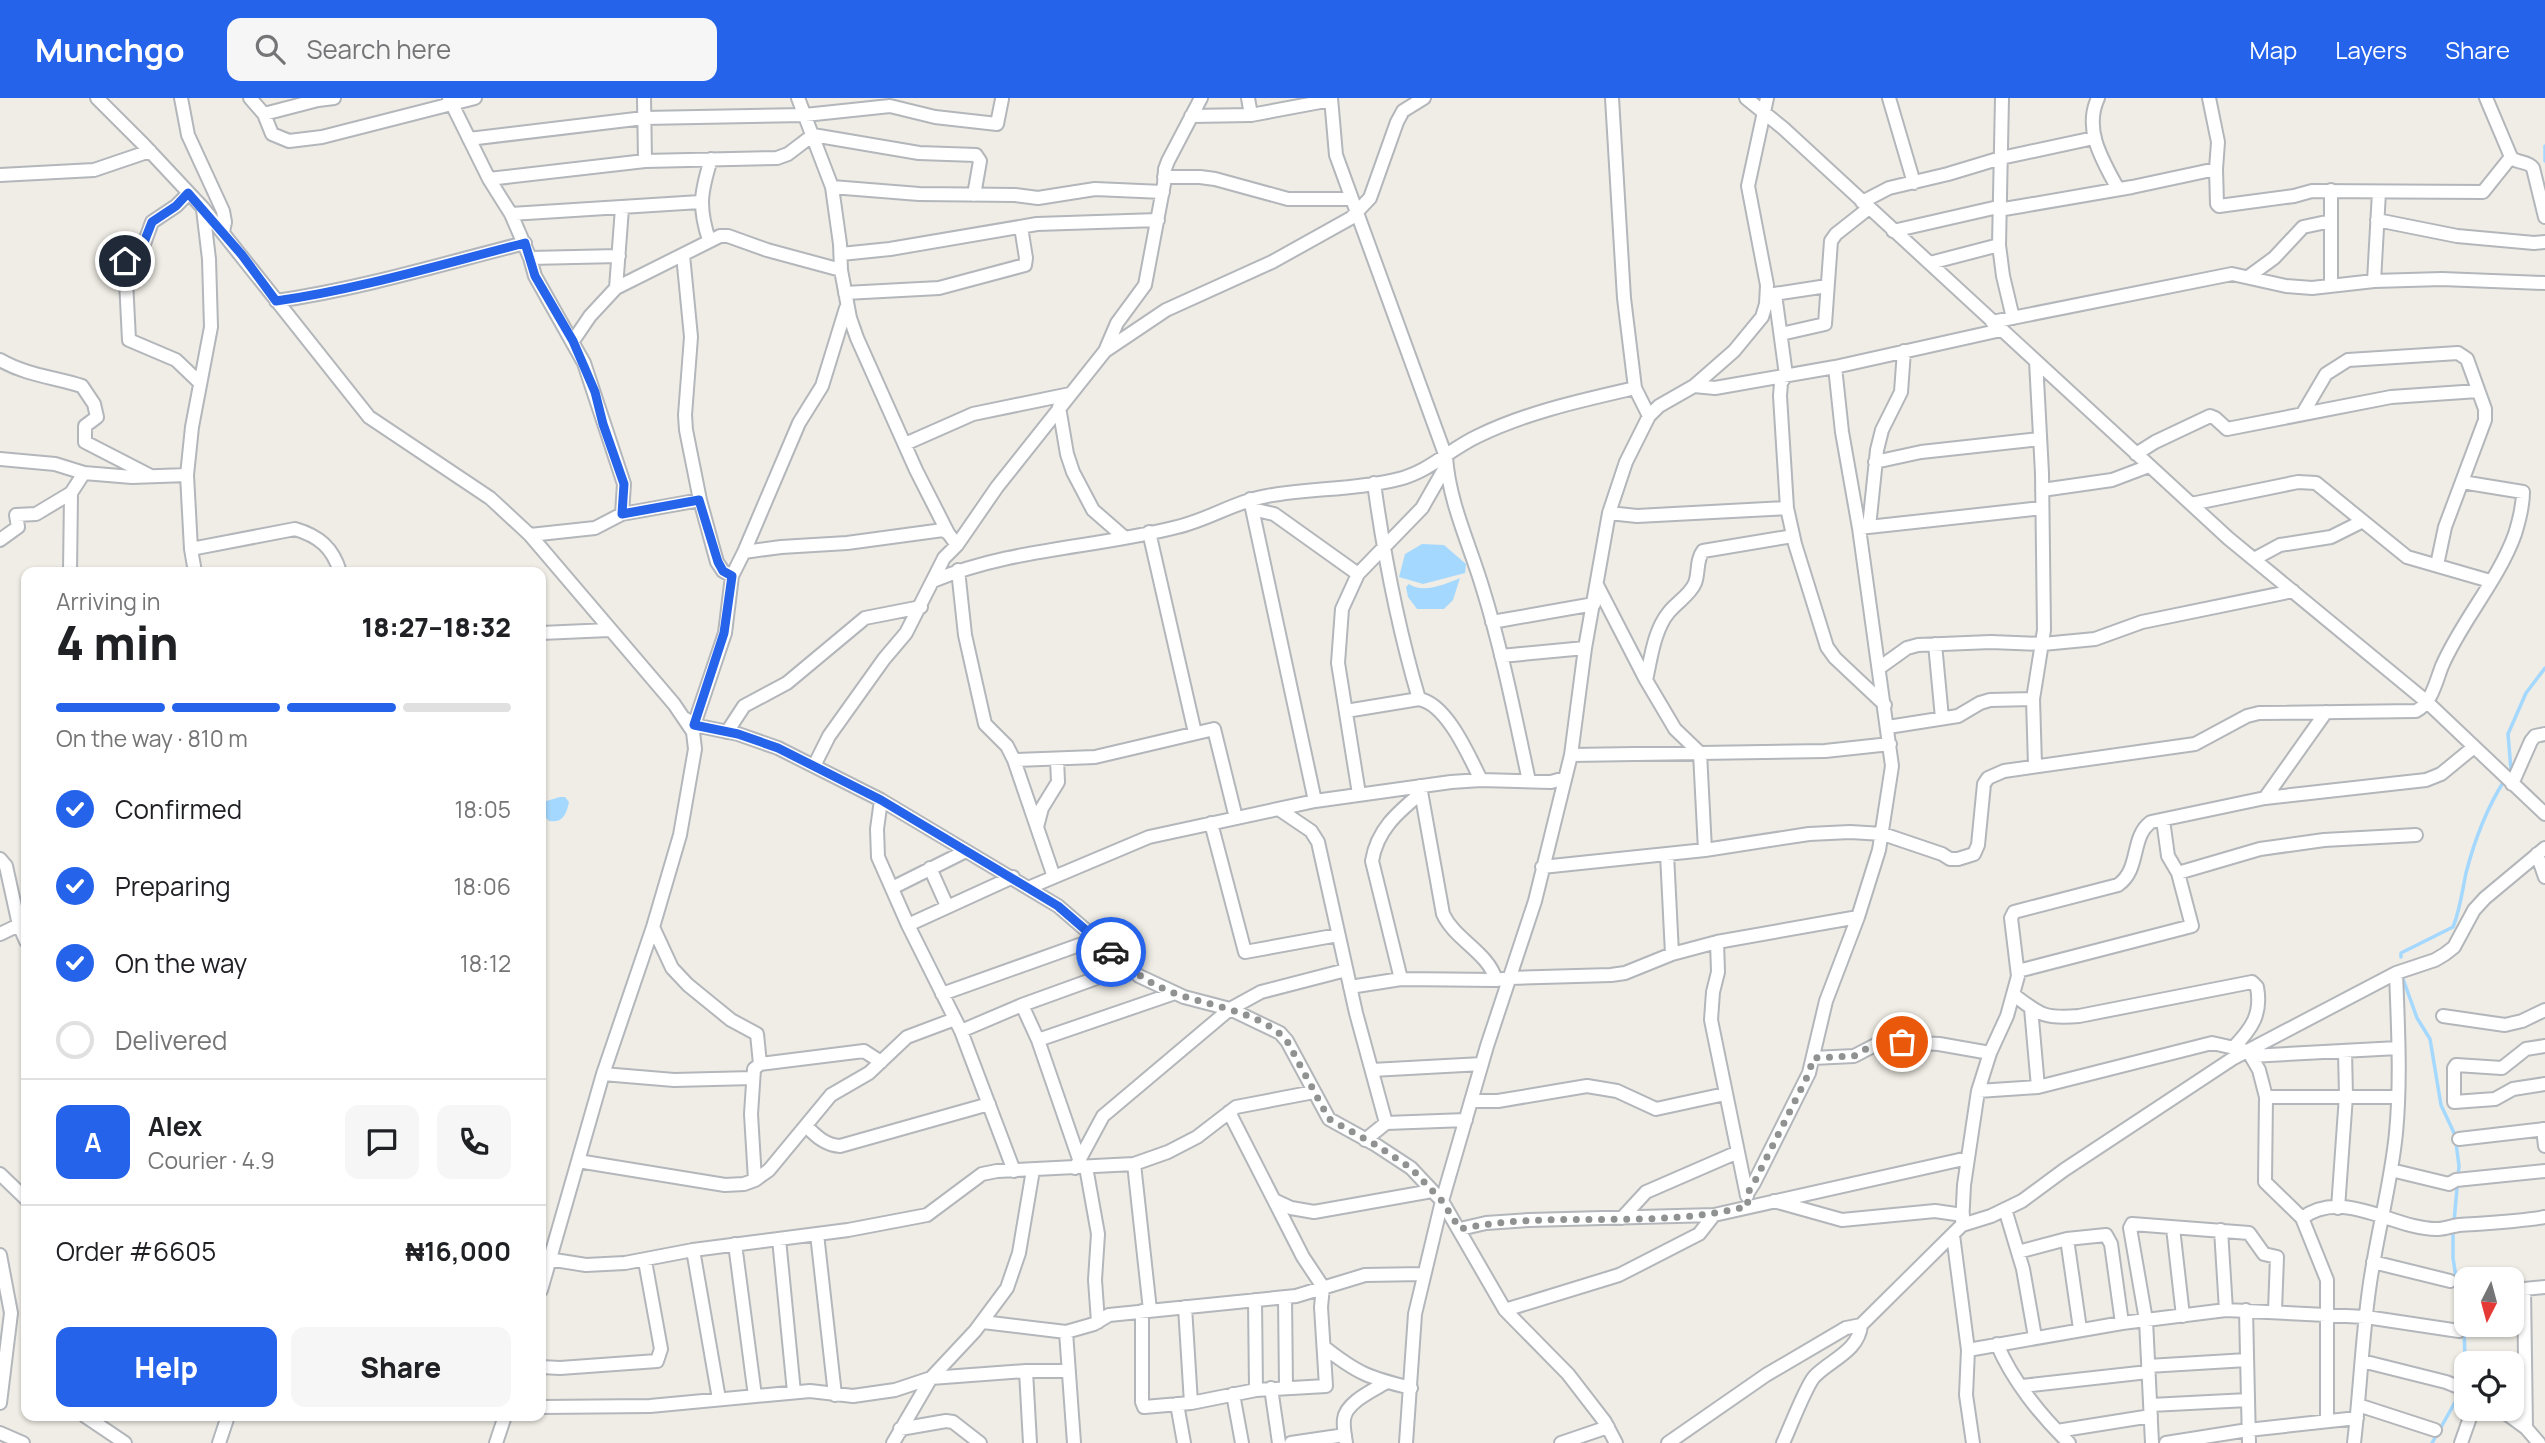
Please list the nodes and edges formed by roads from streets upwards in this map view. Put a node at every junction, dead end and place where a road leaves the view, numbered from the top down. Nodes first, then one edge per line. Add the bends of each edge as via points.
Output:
1 (97, 98) edge
2 (181, 98) edge
3 (250, 98) edge
4 (334, 98) edge
5 (475, 98) edge
6 (644, 98) edge
7 (798, 98) edge
8 (1002, 98) edge
9 (1201, 98) edge
10 (1248, 98) edge
11 (1424, 98) edge
12 (1612, 98) edge
13 (1746, 98) edge
14 (1767, 98) edge
15 (1889, 98) edge
16 (2002, 98) edge
17 (2098, 98) edge
18 (2209, 98) edge
19 (2486, 98) edge
20 (1331, 99) edge
21 (450, 101) edge
22 (892, 102) edge
23 (1764, 113) junction
24 (264, 114) junction
25 (805, 115) junction
26 (1251, 115) junction
27 (1191, 116) junction
28 (644, 118) junction
29 (813, 135) junction
30 (2094, 138) junction
31 (469, 139) junction
32 (150, 151) junction
33 (2511, 156) junction
34 (2001, 158) junction
35 (711, 159) junction
36 (645, 161) junction
37 (2216, 169) junction
38 (0, 176) edge
39 (1164, 177) junction
40 (489, 179) junction
41 (1914, 183) junction
42 (832, 187) junction
43 (2118, 189) junction
44 (2331, 190) junction
45 (1163, 192) junction
46 (2379, 192) junction
47 (188, 193) junction
48 (974, 195) junction
49 (1352, 199) junction
50 (700, 202) junction
51 (1865, 205) junction
52 (1998, 207) junction
53 (203, 208) junction
54 (622, 208) junction
55 (1358, 212) junction
56 (511, 214) junction
57 (2545, 216) edge
58 (1158, 220) junction
59 (2377, 220) junction
60 (2331, 221) junction
61 (1021, 227) junction
62 (1894, 231) junction
63 (223, 232) junction
64 (709, 240) junction
65 (2545, 242) edge
66 (525, 243) junction
67 (1999, 245) junction
68 (841, 254) junction
69 (683, 255) junction
70 (619, 256) junction
71 (530, 258) junction
72 (1930, 263) junction
73 (841, 270) junction
74 (2248, 277) junction
75 (2374, 281) junction
76 (2545, 282) edge
77 (2332, 285) junction
78 (1827, 286) junction
79 (616, 288) junction
80 (1771, 294) junction
81 (846, 299) junction
82 (276, 301) junction
83 (2013, 318) junction
84 (1996, 326) junction
85 (1781, 334) junction
86 (573, 341) junction
87 (1105, 351) junction
88 (1904, 351) junction
89 (0, 360) edge
90 (2036, 361) junction
91 (1835, 367) junction
92 (1786, 375) junction
93 (200, 383) junction
94 (1694, 386) junction
95 (1635, 388) junction
96 (2478, 391) junction
97 (1070, 394) junction
98 (1059, 407) junction
99 (2303, 413) junction
100 (1649, 416) junction
101 (2040, 439) junction
102 (905, 444) junction
103 (2136, 454) junction
104 (0, 459) edge
105 (1446, 461) junction
106 (1875, 462) junction
107 (2149, 466) junction
108 (85, 473) junction
109 (187, 475) junction
110 (151, 476) junction
111 (2462, 482) junction
112 (1374, 483) junction
113 (2042, 490) junction
114 (71, 494) junction
115 (699, 500) junction
116 (2191, 503) junction
117 (1251, 504) junction
118 (1787, 508) junction
119 (2042, 508) junction
120 (1609, 513) junction
121 (622, 514) junction
122 (2362, 521) junction
123 (1864, 528) junction
124 (1149, 532) junction
125 (948, 533) junction
126 (530, 535) junction
127 (1793, 536) junction
128 (1124, 537) junction
129 (0, 540) edge
130 (957, 545) junction
131 (191, 549) junction
132 (1383, 549) junction
133 (744, 552) junction
134 (2254, 559) junction
135 (2437, 565) junction
136 (70, 567) edge
137 (194, 567) edge
138 (338, 567) edge
139 (958, 570) junction
140 (1359, 574) junction
141 (732, 576) junction
142 (933, 581) junction
143 (2490, 581) junction
144 (1597, 584) junction
145 (2293, 591) junction
146 (1594, 604) junction
147 (921, 607) junction
148 (1492, 622) junction
149 (609, 630) junction
150 (546, 633) edge
151 (1935, 644) junction
152 (2043, 644) junction
153 (1586, 648) junction
154 (1501, 656) junction
155 (1879, 668) junction
156 (1646, 680) junction
157 (1419, 699) junction
158 (2033, 699) junction
159 (2427, 702) junction
160 (1885, 705) junction
161 (1346, 711) junction
162 (2326, 712) junction
163 (1942, 718) junction
164 (690, 722) junction
165 (1888, 727) junction
166 (727, 732) junction
167 (1195, 733) junction
168 (2545, 734) edge
169 (1890, 744) junction
170 (2474, 747) junction
171 (1700, 753) junction
172 (1571, 755) junction
173 (1057, 759) junction
174 (1014, 760) junction
175 (2035, 765) junction
176 (814, 766) junction
177 (1565, 778) junction
178 (1481, 779) junction
179 (1529, 781) junction
180 (2512, 783) junction
181 (1421, 789) junction
182 (1359, 794) junction
183 (2265, 799) junction
184 (881, 800) junction
185 (1315, 801) junction
186 (1280, 810) junction
187 (2545, 814) edge
188 (1236, 818) junction
189 (2163, 820) junction
190 (1211, 823) junction
191 (1037, 827) junction
192 (1883, 834) junction
193 (2416, 835) dead end
194 (966, 850) junction
195 (1705, 850) junction
196 (2541, 851) edge
197 (1667, 854) junction
198 (0, 859) edge
199 (1542, 867) junction
200 (930, 869) junction
201 (2178, 873) junction
202 (1013, 877) junction
203 (1054, 877) junction
204 (2545, 877) edge
205 (891, 888) junction
206 (1028, 888) junction
207 (947, 906) junction
208 (21, 916) edge
209 (1858, 917) junction
210 (21, 924) edge
211 (908, 925) junction
212 (653, 927) junction
213 (0, 934) edge
214 (1338, 935) junction
215 (1097, 939) junction
216 (1717, 942) junction
217 (1672, 954) junction
218 (1127, 967) junction
219 (1346, 970) junction
220 (2018, 971) junction
221 (2396, 973) junction
222 (1510, 978) junction
223 (1401, 979) junction
224 (1496, 981) junction
225 (1350, 987) junction
226 (1175, 993) junction
227 (942, 995) junction
228 (2014, 995) junction
229 (1022, 1004) junction
230 (2031, 1008) junction
231 (1230, 1009) junction
232 (2545, 1010) edge
233 (2443, 1016) dead end
234 (955, 1019) junction
235 (961, 1031) junction
236 (1038, 1040) junction
237 (2545, 1046) edge
238 (2234, 1047) junction
239 (2398, 1048) junction
240 (2345, 1051) junction
241 (1990, 1053) junction
242 (2249, 1053) junction
243 (1813, 1058) junction
244 (881, 1062) junction
245 (760, 1064) junction
246 (1482, 1064) junction
247 (1372, 1070) junction
248 (603, 1074) junction
249 (753, 1078) junction
250 (2545, 1084) edge
251 (2038, 1087) junction
252 (1978, 1091) junction
253 (1314, 1092) junction
254 (1725, 1094) junction
255 (2346, 1096) junction
256 (2266, 1097) junction
257 (2398, 1097) junction
258 (1471, 1101) junction
259 (989, 1104) junction
260 (1229, 1112) junction
261 (1466, 1120) junction
262 (1386, 1123) junction
263 (806, 1126) junction
264 (2544, 1129) edge
265 (2459, 1139) dead end
266 (1365, 1140) junction
267 (2545, 1146) edge
268 (1738, 1152) junction
269 (1968, 1158) junction
270 (578, 1161) junction
271 (1134, 1164) junction
272 (1080, 1165) junction
273 (1033, 1170) junction
274 (2391, 1170) junction
275 (1014, 1171) junction
276 (2545, 1171) edge
277 (0, 1174) edge
278 (755, 1180) junction
279 (21, 1191) edge
280 (1432, 1191) junction
281 (1747, 1200) junction
282 (1773, 1200) junction
283 (1276, 1201) junction
284 (1442, 1201) junction
285 (2338, 1208) junction
286 (2005, 1209) junction
287 (1714, 1214) junction
288 (2381, 1215) junction
289 (2545, 1217) edge
290 (1622, 1218) junction
291 (2302, 1218) junction
292 (1959, 1225) junction
293 (2173, 1228) junction
294 (1460, 1229) junction
295 (2221, 1230) junction
296 (817, 1234) junction
297 (779, 1239) junction
298 (2067, 1239) junction
299 (735, 1244) junction
300 (693, 1250) junction
301 (2018, 1252) junction
302 (546, 1253) edge
303 (0, 1255) edge
304 (645, 1261) junction
305 (2373, 1262) junction
306 (1423, 1274) junction
307 (2450, 1281) dead end
308 (1323, 1287) junction
309 (2545, 1287) edge
310 (1285, 1297) junction
311 (1255, 1300) junction
312 (1185, 1307) junction
313 (1505, 1310) junction
314 (2226, 1310) junction
315 (2246, 1310) junction
316 (1146, 1311) junction
317 (2275, 1311) junction
318 (11, 1313) junction
319 (21, 1314) edge
320 (2327, 1314) junction
321 (2183, 1316) junction
322 (2366, 1317) junction
323 (2146, 1320) junction
324 (983, 1322) junction
325 (1098, 1322) junction
326 (2122, 1323) junction
327 (1861, 1325) junction
328 (2080, 1329) junction
329 (2454, 1330) edge
330 (1066, 1332) junction
331 (2035, 1337) junction
332 (1997, 1344) junction
333 (1324, 1347) junction
334 (1968, 1350) junction
335 (2247, 1360) junction
336 (2362, 1361) junction
337 (546, 1367) edge
338 (2148, 1369) junction
339 (1026, 1371) junction
340 (1069, 1371) junction
341 (931, 1378) junction
342 (1387, 1382) junction
343 (2454, 1385) edge
344 (2022, 1386) junction
345 (1286, 1387) junction
346 (1271, 1388) junction
347 (1411, 1388) junction
348 (1256, 1390) junction
349 (794, 1392) junction
350 (1233, 1394) junction
351 (755, 1395) junction
352 (835, 1395) junction
353 (1, 1398) edge
354 (719, 1399) junction
355 (2248, 1400) junction
356 (1191, 1403) junction
357 (1177, 1404) junction
358 (546, 1407) edge
359 (2151, 1410) junction
360 (2358, 1412) junction
361 (92, 1421) edge
362 (226, 1421) edge
363 (503, 1421) edge
364 (2327, 1421) junction
365 (2469, 1421) edge
366 (2516, 1421) edge
367 (1608, 1427) junction
368 (2526, 1428) junction
369 (900, 1429) junction
370 (2435, 1430) dead end
371 (2057, 1431) junction
372 (0, 1433) edge
373 (2248, 1437) edge
374 (1346, 1439) edge
375 (1673, 1441) edge
376 (2542, 1442) edge
377 (23, 1443) edge
378 (125, 1443) edge
379 (219, 1443) edge
380 (496, 1443) edge
381 (893, 1443) edge
382 (901, 1443) edge
383 (980, 1443) edge
384 (1030, 1443) edge
385 (1074, 1443) edge
386 (1184, 1443) edge
387 (1242, 1443) edge
388 (1279, 1443) edge
389 (1291, 1443) edge
390 (1406, 1443) edge
391 (1561, 1443) edge
392 (1616, 1443) edge
393 (1783, 1443) edge
394 (1973, 1443) edge
395 (2069, 1443) edge
396 (2151, 1443) edge
397 (2166, 1443) edge
398 (2354, 1443) edge
399 (2461, 1443) edge

1 - 32 street
2 - 63 street via 188,135 223,211
3 - 24 street
4 - 24 street
5 - 21 street
6 - 28 street
7 - 25 street
8 - 22 street via 997,124 935,117
9 - 27 street
10 - 26 street
11 - 55 street via 1404,111 1397,122 1370,198
12 - 95 street via 1624,298
13 - 23 street
14 - 23 street
15 - 41 street
16 - 34 street
17 - 30 street
18 - 37 street via 2218,142
19 - 33 street
20 - 26 street
20 - 49 street via 1336,155
21 - 24 street via 355,130 289,141 272,134
21 - 31 street
22 - 25 street
23 - 51 street
23 - 80 street via 1748,186
25 - 28 street
25 - 29 street
26 - 27 street
27 - 39 street
28 - 31 street
28 - 36 street
29 - 35 street via 777,158
29 - 42 street
29 - 48 street via 919,153 976,155 980,162
30 - 34 street
30 - 43 street
31 - 40 street
32 - 38 street via 94,170
32 - 47 street
33 - 46 street via 2483,192
33 - 57 street via 2533,168
34 - 41 street
34 - 52 street
35 - 36 street
35 - 50 street
36 - 40 street
37 - 43 street
37 - 44 street via 2219,206
39 - 45 street
39 - 49 street via 1215,179 1288,200
40 - 56 street
41 - 51 street via 1889,188
42 - 48 street
42 - 68 street
43 - 52 street
44 - 46 street
44 - 60 street
45 - 48 street via 1096,189 1038,198
45 - 58 street
46 - 59 street
47 - 53 street
47 - 93 street via 152,222 139,255 125,261 129,340 176,360
49 - 55 street
50 - 54 street
50 - 64 street
51 - 62 street
51 - 78 street via 1831,241
52 - 62 street
52 - 67 street
53 - 63 street
53 - 93 street via 211,327
54 - 56 street
54 - 70 street
55 - 87 street via 1272,262 1166,310
55 - 105 street
56 - 66 street
58 - 61 street
58 - 87 street via 1145,285 1117,323
59 - 65 street via 2456,236
59 - 75 street
60 - 74 street via 2303,227
60 - 77 street
61 - 68 street
61 - 81 street via 1025,265 939,288
62 - 72 street
63 - 82 street
64 - 69 street
64 - 73 street via 728,236
66 - 71 street
66 - 82 street via 350,289
67 - 72 street
67 - 83 street
68 - 73 street
69 - 79 street
69 - 115 street via 691,337 685,415
70 - 71 street
70 - 79 street
71 - 86 street via 535,276
72 - 84 street
73 - 81 street
74 - 77 street via 2286,286
74 - 83 street via 2232,274
75 - 76 street
75 - 77 street
78 - 80 street
78 - 85 street via 1825,324
79 - 86 street
80 - 85 street
80 - 94 street via 1762,317 1734,351
81 - 102 street via 857,338
81 - 133 street via 822,386 799,423
82 - 126 street via 369,417 490,498
83 - 84 street
84 - 88 street
84 - 90 street
85 - 92 street
86 - 121 street via 595,392 624,484
87 - 97 street
88 - 91 street
88 - 106 street via 1901,392 1882,430
89 - 110 street via 30,375 82,386 97,417 85,426 85,442
90 - 101 street
90 - 103 street
91 - 92 street
91 - 123 street via 1842,432
92 - 94 street via 1715,388
92 - 118 street via 1780,396
93 - 109 street
94 - 100 street
95 - 100 street
95 - 105 street via 1577,401 1497,428 1475,437
96 - 99 street via 2391,397
96 - 99 street via 2468,359 2458,353 2348,360 2326,374
96 - 111 street via 2485,420
97 - 98 street
97 - 102 street via 973,414
98 - 128 street via 1073,472 1093,510
98 - 130 street
99 - 103 street via 2227,429 2210,416
100 - 120 street via 1626,461
101 - 106 street
101 - 113 street
102 - 125 street
103 - 107 street
104 - 108 street via 55,464
105 - 112 street
105 - 132 street via 1422,508
105 - 148 street via 1450,494
106 - 123 street
107 - 113 street via 2112,480
107 - 116 street
108 - 110 street
108 - 114 street
109 - 110 street
109 - 131 street
111 - 135 street
111 - 143 street via 2523,493 2515,534
112 - 117 street
112 - 132 street
113 - 119 street
114 - 129 street via 36,514 16,515 18,527
114 - 136 street
115 - 121 street
115 - 141 street via 718,562
116 - 122 street via 2316,482
116 - 134 street
117 - 124 street
117 - 140 street via 1273,514
117 - 185 street
118 - 120 street via 1637,516
118 - 127 street
119 - 123 street
119 - 152 street
120 - 144 street
121 - 126 street via 595,528
122 - 134 street via 2332,537 2280,545
122 - 135 street via 2407,557
123 - 155 street
124 - 128 street
124 - 167 street
125 - 130 street
125 - 133 street
126 - 149 street
127 - 156 street via 1703,551 1695,582 1667,614 1655,638
127 - 160 street via 1827,647
128 - 139 street via 1024,553
130 - 142 street via 944,558
131 - 137 street
131 - 138 street via 295,529 325,544
132 - 140 street
132 - 157 street
133 - 141 street
134 - 145 street
135 - 143 street
139 - 142 street
139 - 174 street via 965,635 985,724
140 - 161 street via 1340,623 1338,663
141 - 164 street via 724,633
142 - 147 street
143 - 159 street via 2454,641
144 - 146 street
144 - 156 street
145 - 152 street via 2135,624 2104,637
145 - 159 street
146 - 148 street
146 - 153 street
147 - 166 street via 865,618 787,683 744,706
147 - 176 street via 829,736
148 - 154 street
149 - 150 street
149 - 164 street
151 - 152 street
151 - 155 street via 1907,648
151 - 163 street
152 - 158 street
153 - 154 street
153 - 172 street
154 - 179 street
155 - 160 street
156 - 171 street via 1675,729
157 - 161 street
157 - 178 street via 1432,704 1448,722
158 - 163 street via 1990,700 1958,716
158 - 175 street
159 - 162 street via 2416,711
159 - 170 street
160 - 165 street
161 - 182 street
162 - 175 street via 2259,713 2195,744
162 - 183 street
163 - 165 street
164 - 166 street
164 - 212 street via 695,750 680,835
165 - 169 street
166 - 176 street via 778,748
167 - 173 street via 1095,757
167 - 188 street via 1216,730
168 - 180 street via 2531,741
169 - 171 street via 1825,751
169 - 192 street via 1892,766
170 - 180 street
170 - 183 street via 2435,778
171 - 172 street
171 - 195 street
172 - 177 street
173 - 174 street
173 - 191 street via 1058,782 1042,808
174 - 191 street
175 - 192 street via 1988,778 1974,854 1950,859
176 - 184 street
177 - 179 street
177 - 199 street
178 - 179 street
178 - 181 street
180 - 187 street
181 - 182 street
181 - 223 street via 1381,832 1372,861
181 - 224 street via 1443,914 1490,967
182 - 185 street
183 - 189 street
184 - 194 street
184 - 205 street via 878,857
185 - 186 street
186 - 188 street
186 - 214 street via 1311,831 1318,842
188 - 190 street
189 - 201 street via 2168,856
189 - 220 street via 2144,827 2130,874 2118,885 2014,912
190 - 203 street via 1149,837
190 - 214 street via 1245,952
191 - 203 street
192 - 195 street via 1809,834
192 - 209 street
193 - 201 street via 2260,849
194 - 200 street
194 - 202 street
195 - 197 street
196 - 204 street
196 - 221 street via 2474,910 2454,947 2435,960
197 - 199 street
197 - 217 street
198 - 208 street
199 - 222 street
200 - 205 street
200 - 207 street
201 - 220 street via 2190,928
202 - 206 street
202 - 207 street
203 - 206 street
205 - 211 street
206 - 215 street
207 - 211 street
209 - 216 street
209 - 243 street via 1826,1001
210 - 213 street
211 - 227 street
212 - 245 street via 672,968 688,985 731,1020 755,1031
212 - 248 street
214 - 219 street
215 - 218 street
215 - 227 street
216 - 217 street
216 - 254 street via 1711,1020
217 - 222 street via 1625,973
218 - 226 street
218 - 229 street
219 - 225 street
219 - 231 street via 1261,992
220 - 228 street
221 - 239 street
221 - 242 street
222 - 224 street
222 - 246 street
223 - 224 street
223 - 225 street
225 - 247 street
226 - 231 street
226 - 236 street
227 - 234 street
228 - 230 street
228 - 241 street
229 - 235 street
229 - 236 street
230 - 238 street via 2043,1016 2079,1016 2252,982 2257,987 2258,1013
230 - 251 street
231 - 253 street via 1280,1033
231 - 272 street via 1103,1116
232 - 233 street via 2505,1025
234 - 235 street
234 - 244 street via 907,1037
235 - 259 street
236 - 272 street
237 - 250 street via 2526,1049 2502,1068 2456,1065 2454,1102 2495,1099 2512,1089
238 - 242 street
238 - 251 street via 2212,1043
239 - 240 street
239 - 257 street
240 - 242 street
240 - 255 street
241 - 243 street via 1883,1041 1854,1056
241 - 252 street
242 - 256 street
242 - 286 street
243 - 281 street
244 - 245 street via 864,1051
244 - 263 street via 831,1095
245 - 249 street
246 - 247 street
246 - 258 street
247 - 262 street
248 - 249 street via 674,1080
248 - 270 street
249 - 278 street
251 - 252 street
252 - 269 street
253 - 260 street
253 - 266 street via 1329,1119
254 - 258 street via 1658,1109 1597,1086
254 - 268 street
255 - 256 street
255 - 257 street
255 - 285 street
256 - 291 street via 2265,1182
257 - 274 street
258 - 261 street
259 - 263 street via 840,1146 831,1146
259 - 275 street
260 - 271 street via 1197,1138
260 - 283 street
261 - 262 street
261 - 284 street
262 - 266 street
263 - 278 street
264 - 265 street
264 - 267 street
266 - 280 street via 1411,1168
268 - 281 street
268 - 290 street via 1646,1192
269 - 282 street
269 - 292 street
270 - 278 street via 725,1185
270 - 302 street
271 - 272 street
271 - 316 street
272 - 273 street
272 - 325 street via 1098,1234
273 - 275 street
273 - 324 street via 1019,1253 1007,1288
274 - 276 street via 2449,1184
274 - 288 street
275 - 296 street via 982,1174 927,1215
277 - 279 street
280 - 283 street via 1314,1212
280 - 284 street
281 - 282 street
281 - 287 street
282 - 292 street via 1842,1220 1935,1210
283 - 308 street
284 - 294 street
284 - 306 street
285 - 288 street
285 - 291 street via 2314,1210
286 - 292 street
286 - 301 street
287 - 290 street
287 - 313 street via 1699,1234 1619,1275
288 - 289 street via 2437,1229
288 - 305 street
290 - 294 street via 1507,1222
291 - 320 street via 2325,1274
292 - 327 street
292 - 334 street
293 - 295 street
293 - 321 street
293 - 323 street via 2135,1223 2130,1228
294 - 313 street
295 - 314 street
295 - 317 street via 2249,1233 2264,1254 2277,1257
296 - 297 street
296 - 352 street
297 - 299 street
297 - 349 street
298 - 301 street
298 - 326 street via 2109,1238
298 - 328 street
299 - 300 street
299 - 351 street
300 - 304 street
300 - 354 street
301 - 331 street
302 - 304 street via 586,1265
303 - 318 street
304 - 337 street via 661,1349 657,1360
305 - 307 street
305 - 322 street
306 - 308 street via 1365,1275
306 - 347 street via 1415,1314
308 - 310 street
308 - 333 street
309 - 368 street via 2524,1290
310 - 311 street
310 - 345 street
311 - 312 street
311 - 348 street
312 - 316 street
312 - 356 street
313 - 367 street via 1567,1374
314 - 315 street
314 - 321 street
315 - 317 street
315 - 335 street
316 - 325 street via 1110,1314
316 - 357 street via 1143,1406
317 - 320 street
318 - 319 street
318 - 353 street
320 - 322 street
320 - 364 street
321 - 323 street
322 - 329 street
322 - 336 street
323 - 326 street
323 - 338 street
324 - 330 street
324 - 341 street
325 - 330 street
326 - 328 street
327 - 375 street via 1846,1328 1766,1375
327 - 393 street via 1854,1344 1814,1378
328 - 331 street
330 - 340 street
331 - 332 street
332 - 334 street
332 - 344 street
333 - 342 street via 1359,1373
333 - 345 street via 1325,1387
334 - 394 street via 1966,1395
335 - 338 street
335 - 355 street
336 - 343 street
336 - 360 street
338 - 344 street
338 - 359 street
339 - 340 street
339 - 341 street
339 - 384 street
340 - 385 street
341 - 352 street via 880,1394
341 - 369 street
342 - 347 street
342 - 374 street via 1348,1410 1343,1418
344 - 371 street
345 - 346 street
346 - 348 street
346 - 388 street
347 - 390 street
348 - 350 street
349 - 351 street
349 - 352 street
350 - 356 street
350 - 387 street
351 - 354 street
354 - 358 street via 650,1406
355 - 359 street
355 - 373 street
356 - 357 street
357 - 386 street
359 - 371 street
359 - 396 street
360 - 364 street
360 - 370 street
360 - 398 street
361 - 378 street
362 - 379 street
363 - 380 street
364 - 373 street
365 - 399 street
366 - 368 street
367 - 391 street
367 - 392 street
368 - 376 street
369 - 381 street
369 - 382 street
369 - 383 street via 953,1422
371 - 395 street
372 - 377 street
373 - 397 street
374 - 389 street

